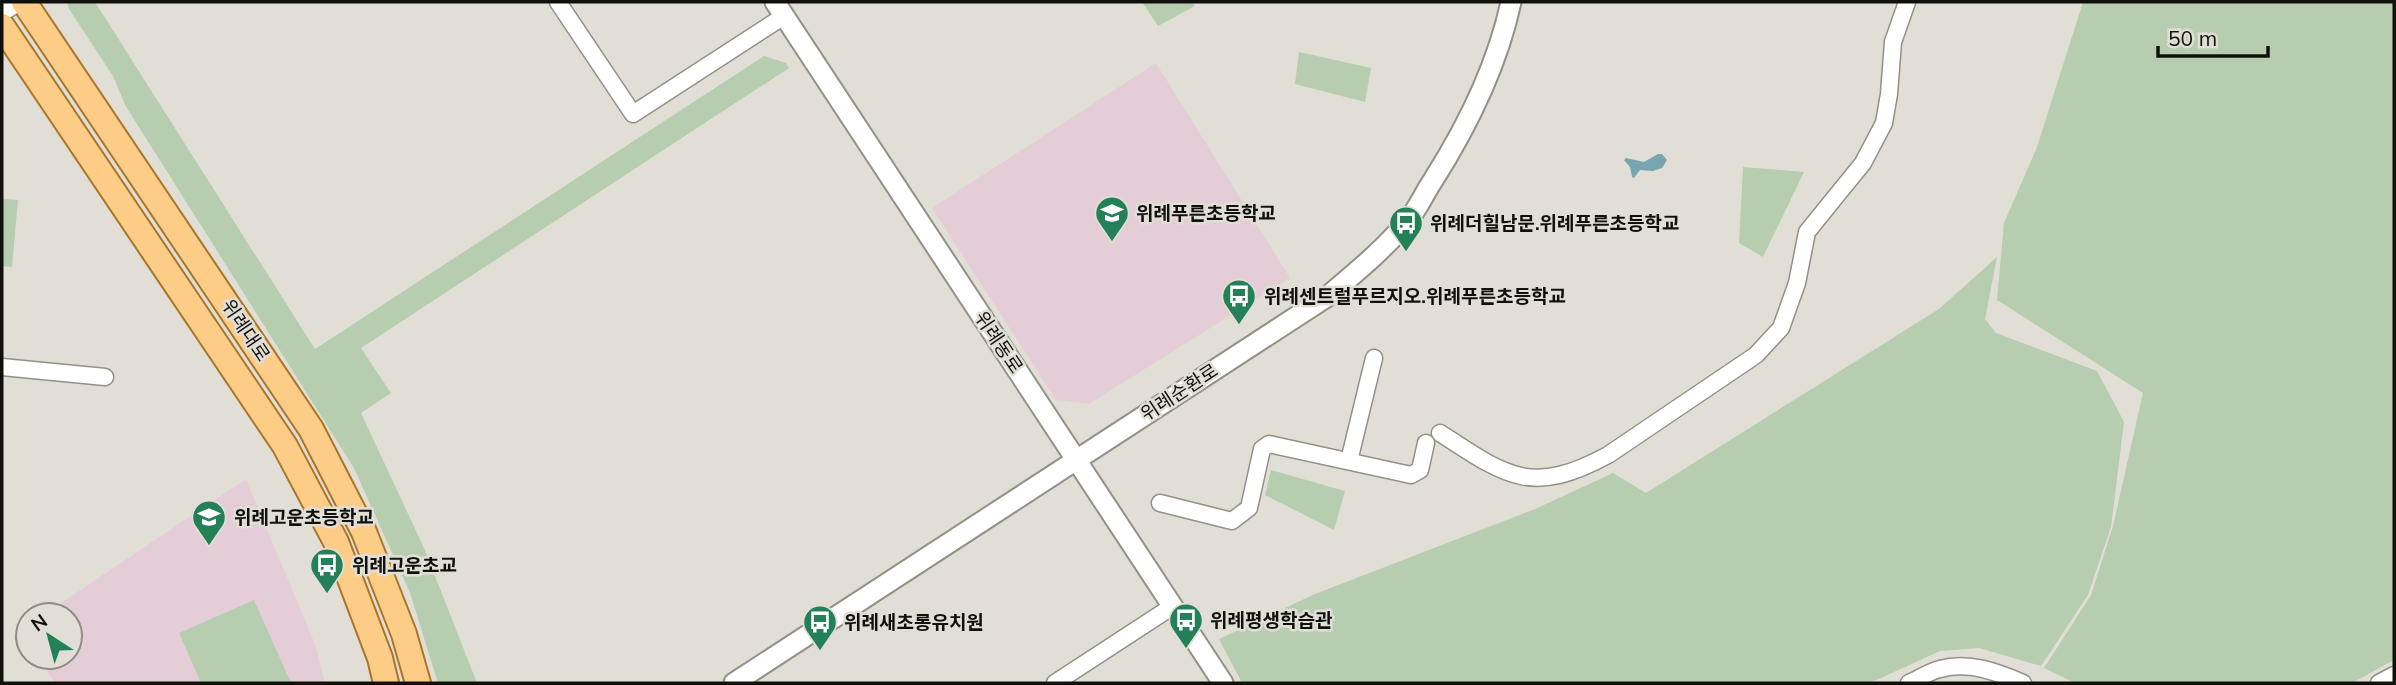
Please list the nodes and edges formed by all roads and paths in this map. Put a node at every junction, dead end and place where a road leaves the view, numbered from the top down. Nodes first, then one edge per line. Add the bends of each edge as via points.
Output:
1 (15, 2) edge
2 (24, 2) edge
3 (558, 2) edge
4 (1511, 2) edge
5 (1907, 2) edge
6 (780, 9) edge
7 (2, 10) edge
8 (2, 26) edge
9 (1374, 358) dead end
10 (2, 367) edge
11 (105, 377) dead end
12 (1440, 433) dead end
13 (1426, 443) dead end
14 (1077, 459) junction
15 (1349, 461) junction
16 (1160, 503) dead end
17 (1173, 606) junction
18 (2394, 675) edge
19 (386, 683) edge
20 (418, 683) edge
21 (734, 683) edge
22 (1055, 683) edge
23 (1223, 683) edge
24 (1909, 683) edge
25 (2023, 683) edge
26 (2379, 683) edge

1 - 7 main road
2 - 20 main road, 위례대로 via 312,429 364,532
3 - 6 street via 632,114
4 - 14 street, 위례순환로 via 1495,58 1462,132 1409,218 1371,260 1328,296
5 - 12 street via 1893,42 1884,123 1863,163 1807,232 1790,304 1781,328 1768,344 1608,454 1560,476 1510,474
6 - 14 street, 위례동로
8 - 19 main road, 위례대로 via 285,446 336,542
9 - 15 street
10 - 11 street
13 - 15 street via 1420,470 1411,475
14 - 17 street, 위례동로
14 - 21 street, 위례순환로
15 - 16 street via 1269,443 1262,449 1249,509 1232,521
17 - 22 street
17 - 23 street, 위례동로
18 - 26 street
24 - 25 street via 1939,669 1963,666 1987,669

